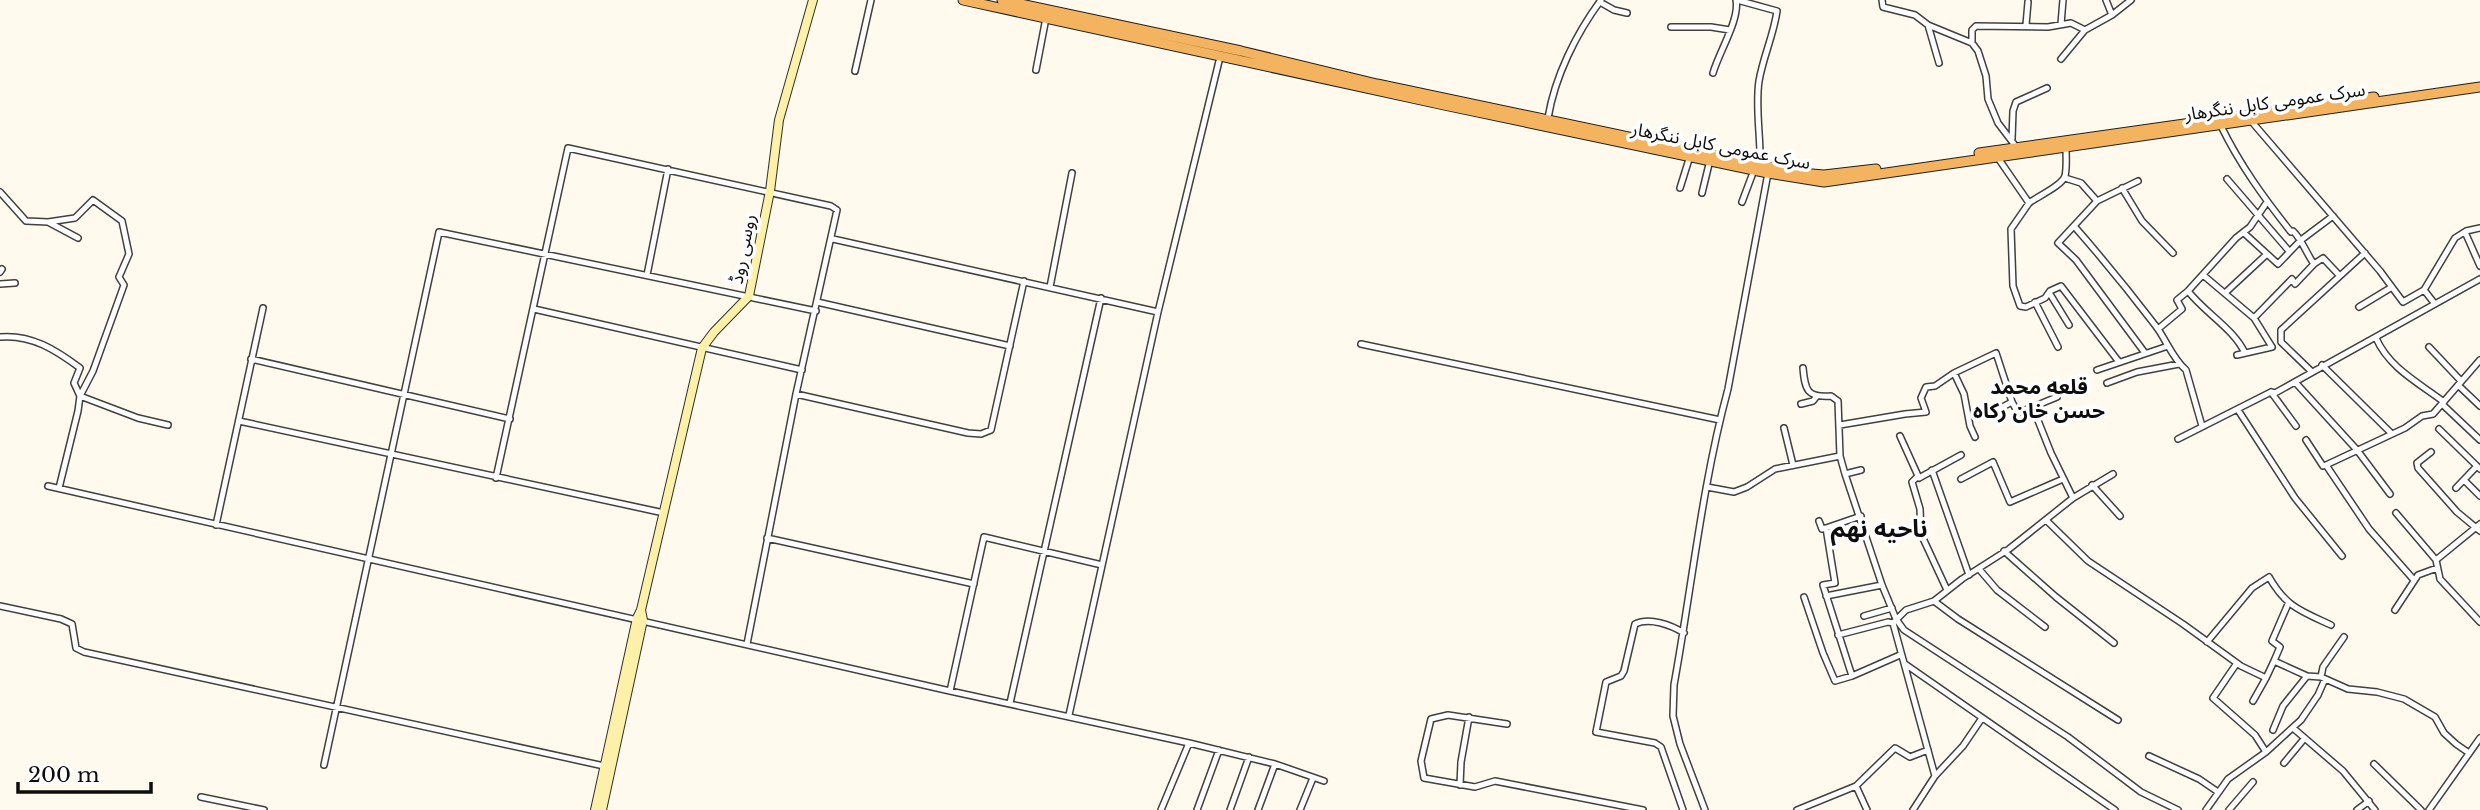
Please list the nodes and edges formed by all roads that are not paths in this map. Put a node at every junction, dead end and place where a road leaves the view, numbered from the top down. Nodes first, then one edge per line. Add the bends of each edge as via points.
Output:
1 (813, 0) edge
2 (871, 0) edge
3 (963, 0) edge
4 (1002, 0) edge
5 (1736, 0) edge
6 (1882, 0) edge
7 (2063, 0) edge
8 (2106, 0) edge
9 (2132, 0) edge
10 (1600, 1) edge
11 (979, 2) edge
12 (2028, 2) edge
13 (1627, 13) dead end
14 (2112, 15) junction
15 (1046, 18) junction
16 (2061, 24) junction
17 (1928, 25) junction
18 (2026, 25) junction
19 (1671, 27) dead end
20 (1730, 30) junction
21 (2085, 30) junction
22 (1972, 43) junction
23 (1221, 52) junction
24 (2061, 59) dead end
25 (1939, 63) dead end
26 (1036, 70) dead end
27 (855, 71) dead end
28 (1713, 72) dead end
29 (2480, 82) edge
30 (2480, 87) edge
31 (2047, 88) dead end
32 (1548, 118) junction
33 (2252, 122) junction
34 (2221, 126) junction
35 (2014, 144) junction
36 (2066, 148) junction
37 (1689, 156) junction
38 (1998, 158) junction
39 (1710, 160) junction
40 (668, 169) junction
41 (1763, 169) junction
42 (1072, 173) dead end
43 (2065, 178) junction
44 (2227, 179) dead end
45 (2138, 181) dead end
46 (1680, 188) dead end
47 (2122, 188) junction
48 (770, 191) junction
49 (0, 192) edge
50 (1702, 193) dead end
51 (2097, 201) junction
52 (1742, 202) dead end
53 (2267, 202) junction
54 (2029, 203) junction
55 (2258, 215) junction
56 (2333, 216) junction
57 (48, 222) junction
58 (2074, 226) junction
59 (2480, 228) edge
60 (2465, 232) junction
61 (2244, 233) junction
62 (78, 239) dead end
63 (833, 239) junction
64 (2301, 240) junction
65 (2289, 251) junction
66 (2173, 253) dead end
67 (2365, 253) junction
68 (546, 254) junction
69 (2267, 254) junction
70 (2314, 264) junction
71 (2480, 266) edge
72 (647, 275) junction
73 (2203, 275) junction
74 (2339, 275) junction
75 (2480, 279) edge
76 (1024, 281) junction
77 (15, 283) dead end
78 (0, 284) edge
79 (1050, 287) junction
80 (2392, 287) junction
81 (2424, 290) junction
82 (2189, 291) junction
83 (2225, 293) junction
84 (2050, 294) junction
85 (749, 296) junction
86 (1101, 298) junction
87 (817, 302) junction
88 (2035, 302) junction
89 (2435, 304) junction
90 (2359, 307) dead end
91 (263, 308) dead end
92 (534, 309) junction
93 (816, 311) junction
94 (1158, 312) junction
95 (2254, 318) junction
96 (2068, 324) dead end
97 (2158, 329) junction
98 (0, 337) edge
99 (2376, 338) junction
100 (2281, 342) junction
101 (1361, 344) dead end
102 (1010, 346) junction
103 (2168, 346) junction
104 (2058, 347) dead end
105 (2272, 347) junction
106 (2429, 347) dead end
107 (702, 348) junction
108 (2145, 353) junction
109 (2245, 353) junction
110 (2237, 355) dead end
111 (251, 359) junction
112 (2480, 360) edge
113 (2119, 362) junction
114 (2179, 364) junction
115 (2322, 365) junction
116 (1803, 368) dead end
117 (802, 370) junction
118 (2097, 370) dead end
119 (2311, 371) junction
120 (1954, 373) junction
121 (2295, 382) junction
122 (2107, 383) dead end
123 (2460, 383) junction
124 (2271, 392) junction
125 (405, 394) junction
126 (796, 394) junction
127 (80, 396) junction
128 (1817, 396) junction
129 (2057, 397) dead end
130 (2012, 402) junction
131 (2443, 403) junction
132 (1801, 404) dead end
133 (2480, 406) edge
134 (2033, 408) junction
135 (2238, 410) junction
136 (1991, 413) dead end
137 (510, 419) junction
138 (1720, 420) junction
139 (239, 421) junction
140 (169, 425) dead end
141 (1840, 425) junction
142 (2202, 426) junction
143 (2296, 426) dead end
144 (1784, 428) dead end
145 (2439, 429) dead end
146 (2392, 434) junction
147 (1900, 436) dead end
148 (1975, 437) dead end
149 (2178, 439) dead end
150 (2306, 440) dead end
151 (2480, 440) edge
152 (2357, 450) junction
153 (2431, 452) dead end
154 (390, 455) junction
155 (1961, 455) dead end
156 (1840, 456) junction
157 (1793, 465) junction
158 (2326, 465) junction
159 (2478, 467) edge
160 (1861, 470) dead end
161 (1931, 470) junction
162 (1845, 474) junction
163 (2113, 474) dead end
164 (1917, 477) junction
165 (496, 478) junction
166 (1961, 479) dead end
167 (2063, 479) junction
168 (2464, 480) junction
169 (48, 485) dead end
170 (2092, 485) junction
171 (1707, 487) junction
172 (58, 488) junction
173 (2456, 488) dead end
174 (2390, 494) dead end
175 (2480, 496) edge
176 (2073, 498) junction
177 (664, 513) junction
178 (2396, 513) dead end
179 (1861, 516) junction
180 (2120, 516) dead end
181 (2046, 520) junction
182 (1819, 521) dead end
183 (216, 525) junction
184 (1826, 528) junction
185 (2479, 528) edge
186 (766, 538) junction
187 (1043, 551) junction
188 (2004, 551) junction
189 (2342, 556) dead end
190 (368, 558) junction
191 (2436, 560) junction
192 (1102, 565) junction
193 (2437, 568) junction
194 (1979, 569) junction
195 (1969, 575) junction
196 (2414, 580) junction
197 (974, 584) junction
198 (1882, 585) junction
199 (1947, 590) junction
200 (1826, 596) junction
201 (1804, 597) dead end
202 (1934, 601) junction
203 (2288, 604) junction
204 (0, 606) edge
205 (1892, 608) junction
206 (2395, 611) dead end
207 (640, 616) junction
208 (1864, 616) dead end
209 (1895, 621) junction
210 (2480, 622) edge
211 (2331, 625) dead end
212 (2045, 627) dead end
213 (1684, 633) junction
214 (1838, 635) junction
215 (2344, 637) dead end
216 (2207, 642) junction
217 (2114, 643) dead end
218 (747, 644) junction
219 (1900, 655) junction
220 (2274, 661) junction
221 (2236, 663) junction
222 (1905, 664) junction
223 (1852, 676) junction
224 (2307, 676) junction
225 (2266, 678) junction
226 (2323, 678) junction
227 (950, 691) junction
228 (2253, 701) dead end
229 (1010, 703) junction
230 (335, 708) junction
231 (1069, 715) junction
232 (1469, 717) junction
233 (1982, 718) junction
234 (2118, 720) dead end
235 (1507, 724) dead end
236 (2293, 728) junction
237 (2273, 730) dead end
238 (2480, 738) edge
239 (2304, 739) junction
240 (1189, 743) junction
241 (1219, 750) junction
242 (1928, 750) junction
243 (2266, 751) junction
244 (2469, 753) junction
245 (2149, 756) dead end
246 (1249, 757) junction
247 (2284, 763) dead end
248 (1275, 764) junction
249 (2374, 764) dead end
250 (324, 765) dead end
251 (604, 766) junction
252 (1936, 776) junction
253 (1312, 778) junction
254 (1324, 781) dead end
255 (2253, 782) dead end
256 (1460, 785) junction
257 (1856, 786) junction
258 (2218, 792) junction
259 (201, 797) dead end
260 (2368, 801) junction
261 (264, 810) edge
262 (595, 810) edge
263 (602, 810) edge
264 (1161, 810) edge
265 (1197, 810) edge
266 (1230, 810) edge
267 (1258, 810) edge
268 (1300, 810) edge
269 (1643, 810) edge
270 (1683, 810) edge
271 (1705, 810) edge
272 (1797, 810) edge
273 (1867, 810) edge
274 (1913, 810) edge
275 (2115, 810) edge
276 (2178, 810) edge
277 (2206, 810) edge
278 (2229, 810) edge
279 (2357, 810) edge
280 (2375, 810) edge
281 (2421, 810) edge
282 (2429, 810) edge

1 - 48 main road, روسی روڈ via 779,120
2 - 27 street
3 - 11 highway, سرک عمومی کابل ننگرهار
4 - 23 highway, سرک عمومی کابل ننگرهار
5 - 20 street
5 - 41 street via 1777,10 1759,82
6 - 17 street via 1883,7 1915,15
7 - 16 street
8 - 14 street
9 - 14 street
10 - 13 street
10 - 32 street via 1574,42
11 - 15 highway, سرک عمومی کابل ننگرهار
12 - 18 street
14 - 21 street
15 - 23 highway, سرک عمومی کابل ننگرهار
15 - 26 street
16 - 18 street
16 - 21 street
17 - 22 street
17 - 25 street
18 - 22 street via 1976,26
19 - 20 street
20 - 28 street
21 - 24 street
22 - 35 street via 1986,76 1988,99
23 - 32 highway, سرک عمومی کابل ننگرهار
23 - 37 highway, سرک عمومی کابل ننگرهار
23 - 94 street
29 - 35 highway, سرک عمومی کابل ننگرهار
30 - 33 highway, سرک عمومی کابل ننگرهار
31 - 35 street via 2016,102
32 - 41 highway, سرک عمومی کابل ننگرهار
33 - 34 highway, سرک عمومی کابل ننگرهار
33 - 56 street
34 - 36 highway, سرک عمومی کابل ننگرهار
34 - 53 street
35 - 41 highway, سرک عمومی کابل ننگرهار via 1824,175
36 - 38 highway, سرک عمومی کابل ننگرهار
36 - 43 street
37 - 39 highway, سرک عمومی کابل ننگرهار
37 - 46 street
38 - 41 highway, سرک عمومی کابل ننگرهار via 1824,182
38 - 54 street
39 - 41 highway, سرک عمومی کابل ننگرهار
39 - 50 street
40 - 48 street
40 - 68 street via 568,148
40 - 72 street
41 - 52 street
41 - 138 street
42 - 79 street
43 - 51 street via 2081,183
43 - 54 street
44 - 55 street
45 - 47 street
47 - 51 street
47 - 66 street via 2135,212
48 - 63 street via 837,209
48 - 85 main road, روسی روڈ
49 - 57 street via 26,221
51 - 58 street
53 - 55 street
53 - 64 street
54 - 88 street via 2011,229 2013,286 2022,307
55 - 61 street
55 - 65 street
56 - 64 street
56 - 67 street
57 - 62 street
57 - 127 street via 75,218 93,200 122,221 129,254 119,277 124,285
58 - 97 street
58 - 108 street via 2058,243 2076,260
59 - 60 street
60 - 71 street
60 - 81 street via 2455,238
61 - 69 street
61 - 73 street
63 - 76 street
63 - 87 street
64 - 65 street
64 - 70 street
65 - 69 street via 2277,264
67 - 74 street
67 - 80 street
68 - 72 street
68 - 92 street
68 - 125 street via 439,232
69 - 83 street
70 - 74 street via 2323,258
70 - 95 street via 2295,284 2292,279
72 - 85 street
73 - 82 street
73 - 83 street
74 - 100 street via 2284,326
75 - 89 street
76 - 79 street
76 - 102 street
77 - 78 street
79 - 86 street
80 - 81 street via 2403,302
80 - 90 street
81 - 89 street
82 - 97 street via 2177,300 2182,309
82 - 109 street via 2240,342
83 - 95 street
84 - 88 street
84 - 96 street
84 - 113 street via 2061,286
85 - 93 street
85 - 107 main road, روسی روڈ
86 - 94 street
86 - 187 street
87 - 93 street
87 - 102 street
88 - 104 street
89 - 99 street
91 - 111 street
92 - 107 street
92 - 137 street
93 - 117 street
94 - 192 street
95 - 105 street
97 - 103 street
98 - 127 street via 35,340 73,362 80,368 74,383
99 - 115 street
99 - 131 street via 2391,363
100 - 105 street
100 - 119 street
101 - 138 street
102 - 126 street via 991,430 981,434
103 - 108 street
103 - 114 street
105 - 109 street
106 - 123 street
107 - 117 street
107 - 177 main road, روسی روڈ
108 - 113 street
109 - 110 street
111 - 125 street
111 - 139 street
112 - 123 street
113 - 118 street
114 - 122 street
114 - 142 street via 2186,370
115 - 119 street
115 - 146 street
116 - 128 street via 1807,390
117 - 126 street
119 - 121 street
120 - 130 street via 1996,353
120 - 141 street via 1926,387 1922,398 1926,412
120 - 148 street
121 - 124 street
121 - 152 street
123 - 131 street
123 - 133 street
124 - 135 street
124 - 143 street
125 - 137 street
125 - 154 street
126 - 186 street
127 - 140 street
127 - 172 street
128 - 132 street
128 - 141 street via 1838,401
129 - 134 street
130 - 134 street via 2018,413
130 - 136 street
131 - 146 street via 2433,414
131 - 151 street
134 - 167 street
135 - 142 street
135 - 189 street via 2295,498
137 - 165 street
138 - 171 street
139 - 154 street
139 - 183 street
141 - 156 street
142 - 149 street
144 - 157 street
145 - 159 street
146 - 152 street
147 - 164 street
150 - 158 street
152 - 158 street
152 - 174 street
153 - 185 street via 2417,463 2418,468 2457,512
154 - 165 street
154 - 190 street
155 - 161 street
156 - 157 street
156 - 162 street
157 - 171 street via 1774,469 1734,492
158 - 196 street via 2369,529
159 - 168 street
160 - 162 street
161 - 164 street
161 - 195 street
162 - 179 street
163 - 170 street
164 - 199 street via 1912,482 1921,534
165 - 177 street
166 - 167 street via 1993,461 2010,502
167 - 176 street
168 - 173 street
168 - 175 street
169 - 172 street
170 - 176 street
170 - 180 street
171 - 213 street
172 - 183 street
176 - 181 street
177 - 207 main road, روسی روڈ
178 - 191 street
179 - 184 street
179 - 198 street
181 - 188 street
181 - 216 street via 2088,561
182 - 184 street via 1822,529
183 - 190 street
184 - 200 street via 1835,583 1823,585
185 - 191 street
186 - 197 street
186 - 218 street
187 - 192 street
187 - 197 street via 984,537
187 - 229 street
188 - 194 street
188 - 217 street
190 - 207 street
190 - 230 street
191 - 193 street
192 - 231 street
193 - 196 street
193 - 210 street via 2441,579
194 - 195 street
194 - 212 street via 1997,590
195 - 199 street
196 - 206 street
197 - 227 street
198 - 200 street
198 - 205 street
199 - 202 street
200 - 214 street
201 - 223 street via 1833,678
202 - 209 street via 1906,611
202 - 234 street
203 - 211 street
203 - 216 street via 2269,577 2252,588
203 - 220 street via 2272,641 2280,648
204 - 230 street via 72,624 76,648 84,652
205 - 208 street
205 - 209 street
207 - 218 street
207 - 251 main road, روسی روڈ
207 - 263 main road, روسی روڈ
209 - 214 street
209 - 219 street
209 - 276 street via 2141,792
213 - 270 street via 1665,624 1635,624 1624,671 1606,682 1596,732 1661,747
213 - 271 street via 1672,716
214 - 223 street
215 - 226 street via 2323,667
216 - 221 street
218 - 227 street
219 - 222 street
219 - 223 street
220 - 224 street
220 - 225 street
221 - 225 street
221 - 243 street via 2213,698 2255,735
222 - 233 street
222 - 242 street
224 - 226 street
224 - 237 street via 2283,706
225 - 228 street
226 - 236 street via 2318,695
226 - 244 street via 2423,708
227 - 229 street
229 - 231 street
230 - 250 street
230 - 251 street
231 - 240 street
232 - 235 street
232 - 256 street
232 - 256 street via 1431,719 1421,761 1424,778
233 - 252 street
233 - 275 street
236 - 239 street
236 - 243 street
238 - 244 street
239 - 247 street
239 - 260 street via 2343,771
240 - 241 street
240 - 264 street
241 - 246 street
241 - 265 street
242 - 252 street
242 - 257 street via 1910,757 1895,748
243 - 258 street via 2236,772
244 - 282 street
245 - 258 street
246 - 248 street
246 - 266 street
248 - 253 street
248 - 267 street
249 - 281 street
251 - 262 main road, روسی روڈ
252 - 274 street
253 - 254 street
253 - 268 street
255 - 278 street
256 - 269 street via 1475,787 1495,781
257 - 272 street
257 - 273 street
258 - 277 street
259 - 261 street
260 - 279 street
260 - 280 street

